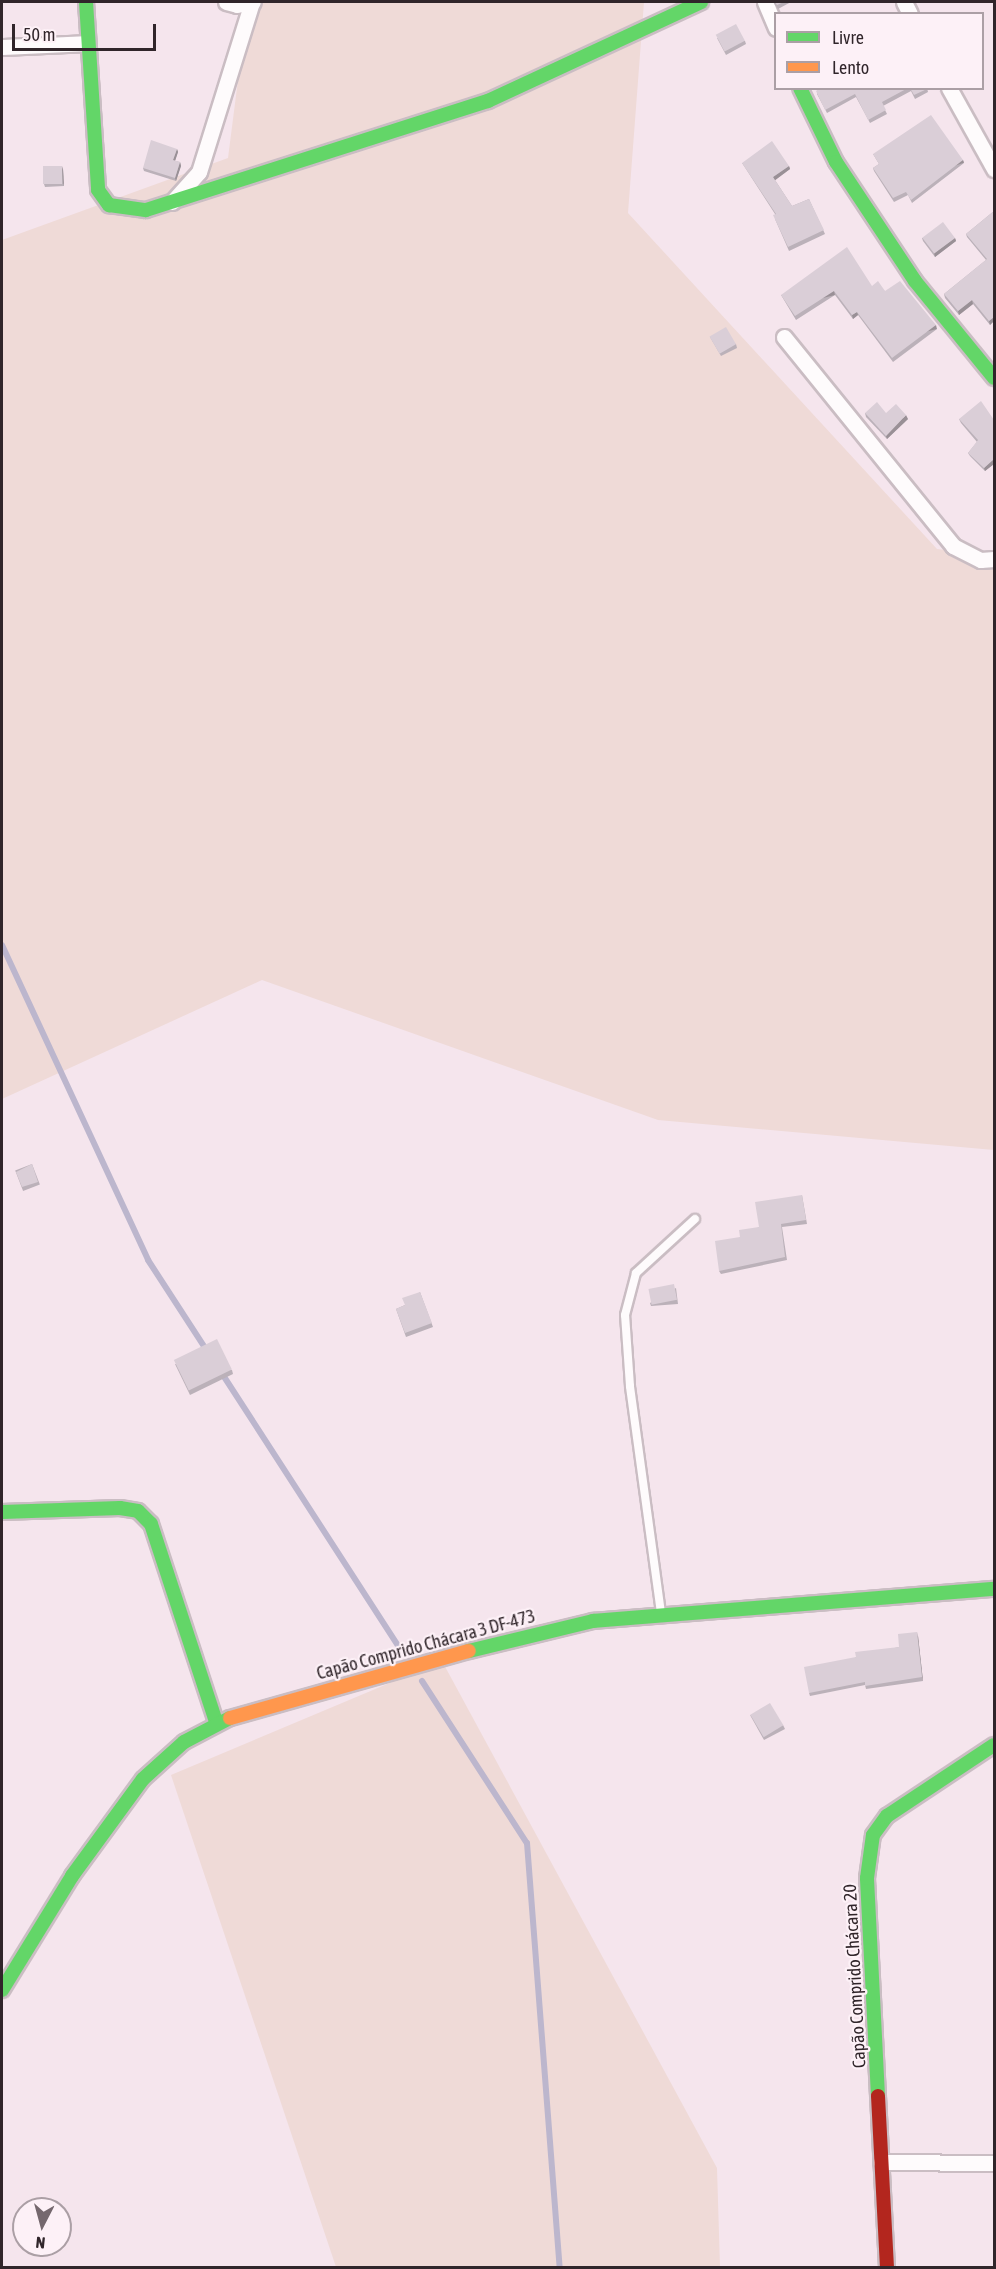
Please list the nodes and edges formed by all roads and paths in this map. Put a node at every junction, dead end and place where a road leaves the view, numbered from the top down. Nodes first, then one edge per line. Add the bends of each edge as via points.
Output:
1 (86, 2) edge
2 (226, 2) edge
3 (701, 2) edge
4 (765, 2) edge
5 (252, 3) edge
6 (774, 23) edge
7 (87, 44) junction
8 (2, 46) edge
9 (801, 90) edge
10 (950, 90) edge
11 (994, 169) edge
12 (168, 206) junction
13 (784, 337) dead end
14 (994, 378) edge
15 (994, 559) edge
16 (695, 1220) dead end
17 (2, 1512) edge
18 (994, 1589) edge
19 (661, 1615) junction
20 (216, 1722) junction
21 (994, 1745) edge
22 (2, 1990) edge
23 (881, 2162) junction
24 (994, 2163) edge
25 (887, 2268) edge

1 - 7 street
2 - 5 street
3 - 12 street via 488,101
4 - 6 street
5 - 12 street via 199,172
7 - 8 street
7 - 12 street via 93,159 100,197 108,205 124,210
9 - 14 street via 836,162 915,281
10 - 11 street
13 - 15 street via 953,546 981,560
16 - 19 lane via 636,1273 625,1315 630,1386
17 - 20 street via 120,1508 138,1511 151,1524
18 - 19 street, Capão Comprido Chácara 3 DF-473
19 - 20 street, Capão Comprido Chácara 3 DF-473 via 593,1621 521,1636
20 - 22 street, Capão Comprido Chácara 3 DF-473 via 184,1742 143,1779 72,1875
21 - 23 street, Capão Comprido Chácara 20 via 888,1816 873,1835 867,1878
23 - 24 street
23 - 25 street, Capão Comprido Chácara 20

